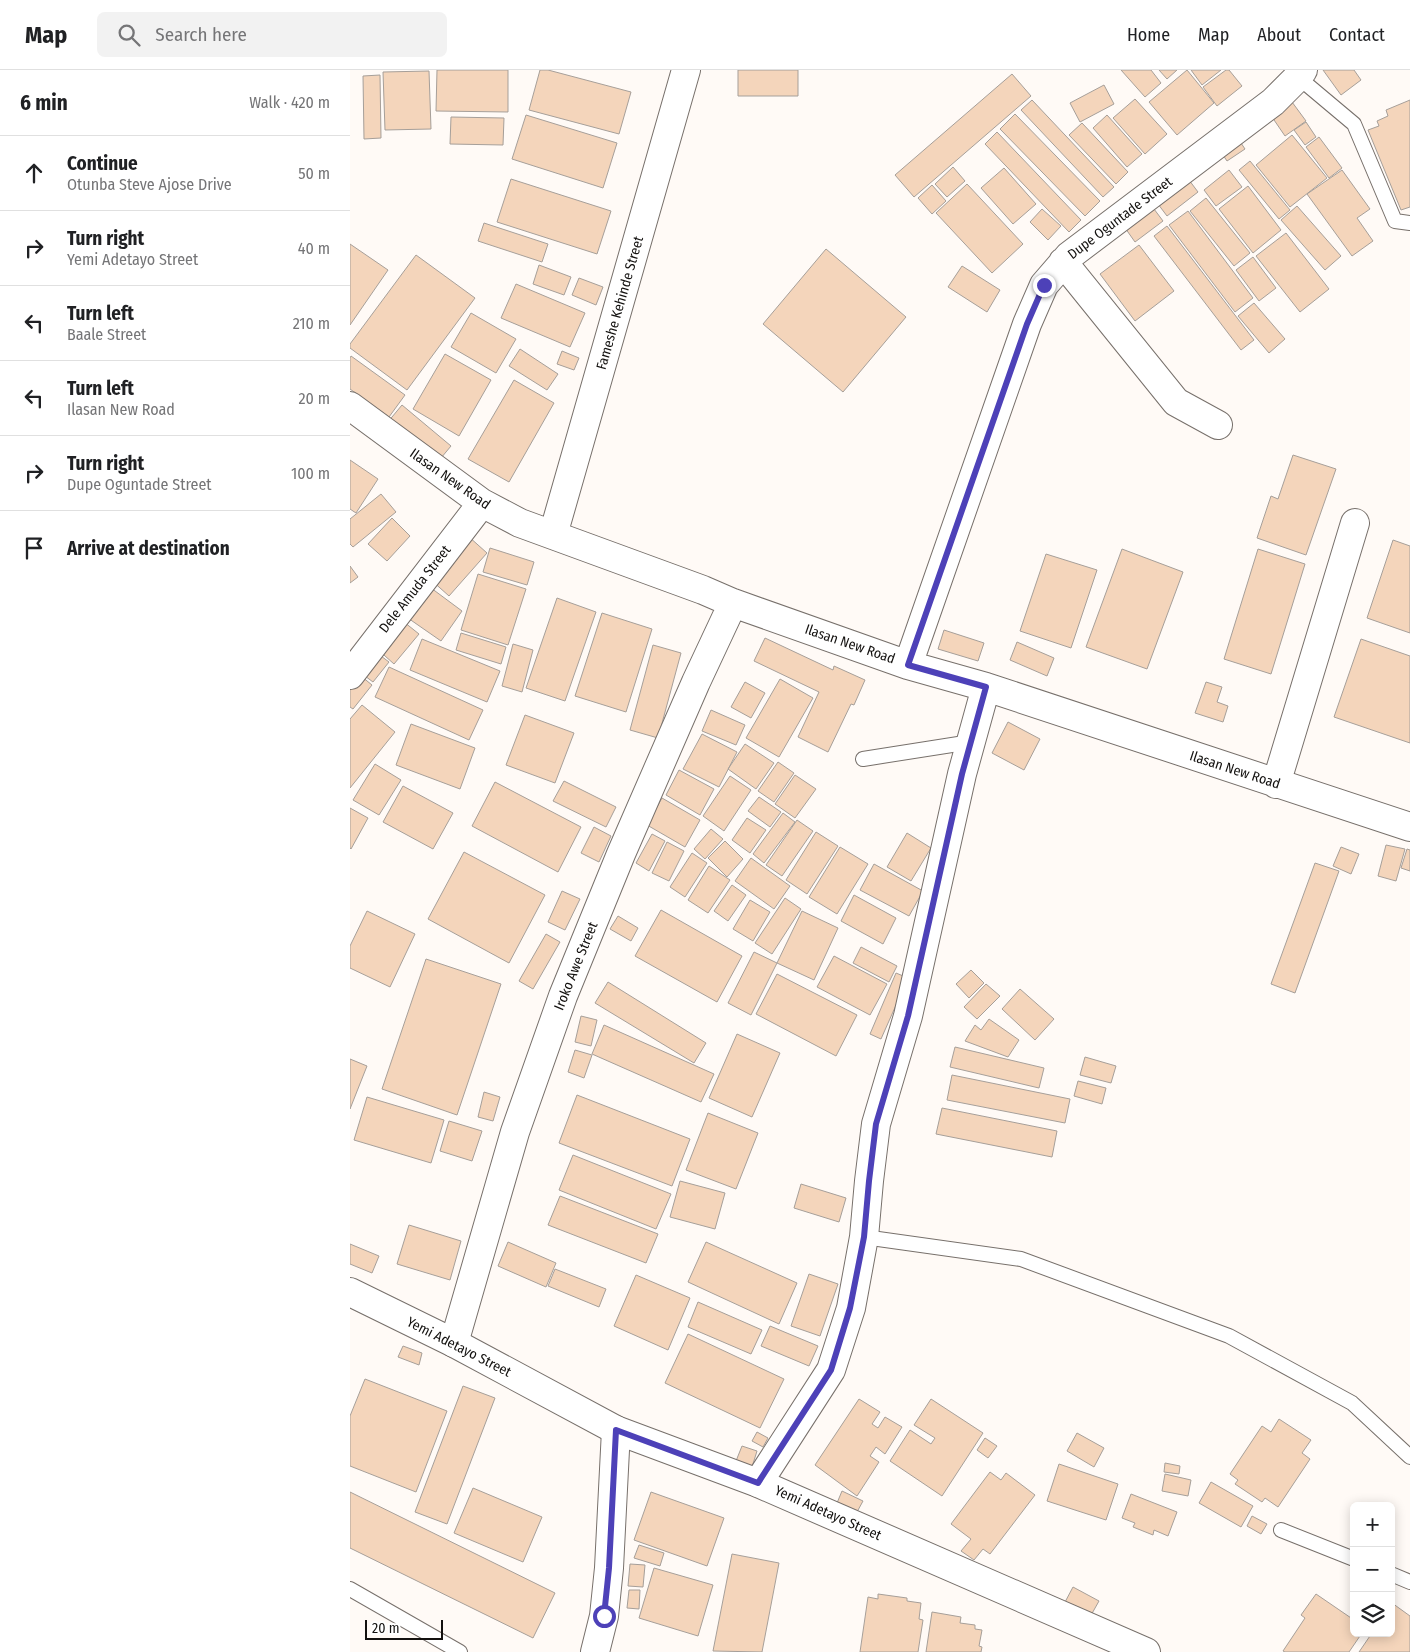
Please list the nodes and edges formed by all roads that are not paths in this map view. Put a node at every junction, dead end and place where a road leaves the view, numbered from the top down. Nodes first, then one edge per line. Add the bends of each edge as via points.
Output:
1 (686, 70) edge
2 (1301, 74) edge
3 (1410, 223) edge
4 (1063, 262) junction
5 (350, 406) edge
6 (1218, 425) dead end
7 (482, 503) junction
8 (1355, 523) dead end
9 (553, 535) junction
10 (734, 603) junction
11 (908, 665) junction
12 (350, 675) edge
13 (986, 687) junction
14 (971, 742) junction
15 (863, 759) dead end
16 (1276, 784) junction
17 (1410, 827) edge
18 (864, 1237) junction
19 (350, 1292) edge
20 (454, 1343) junction
21 (616, 1430) junction
22 (1410, 1457) edge
23 (758, 1483) junction
24 (1281, 1530) dead end
25 (1350, 1557) edge
26 (1395, 1576) edge
27 (1410, 1582) edge
28 (350, 1589) edge
29 (460, 1652) edge
30 (595, 1652) edge
31 (1146, 1652) edge

1 - 9 street, Fameshe Kehinde Street
2 - 3 lane via 1354,124 1395,221
2 - 4 street, Dupe Oguntade Street via 1273,102
4 - 6 street via 1176,402
4 - 11 street, Dupe Oguntade Street via 1044,285 1027,324
5 - 7 street, Ilasan New Road
7 - 9 street, Ilasan New Road via 520,523
7 - 12 street, Dele Amuda Street
8 - 16 street
9 - 10 street, Ilasan New Road
10 - 11 street, Ilasan New Road
10 - 20 street, Iroko Awe Street via 621,854 563,996 515,1132
11 - 13 street, Ilasan New Road
13 - 14 street
13 - 16 street, Ilasan New Road
14 - 15 lane
14 - 18 street via 908,1016 876,1124
16 - 17 street, Ilasan New Road
18 - 22 lane via 1020,1259 1229,1336 1352,1403
18 - 23 street via 850,1308 831,1370
19 - 20 street, Yemi Adetayo Street
20 - 21 street, Yemi Adetayo Street
21 - 23 street, Yemi Adetayo Street
21 - 30 street via 609,1568 604,1616
23 - 31 street, Yemi Adetayo Street
24 - 25 lane
26 - 27 lane
28 - 29 lane

